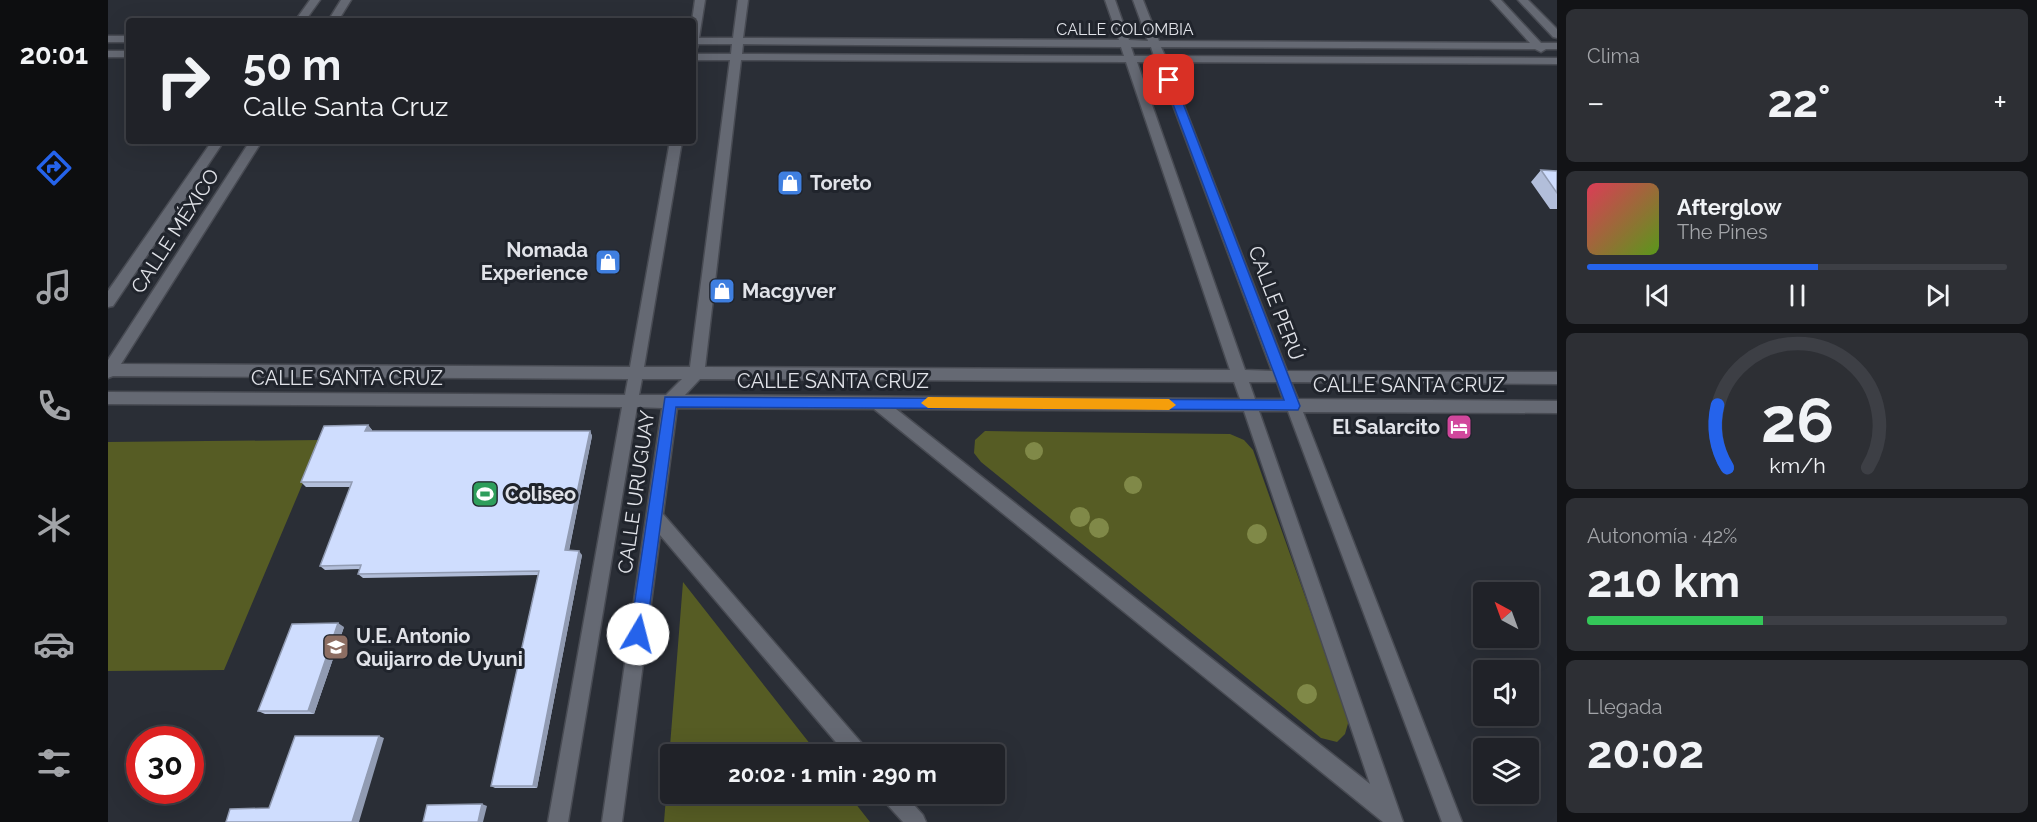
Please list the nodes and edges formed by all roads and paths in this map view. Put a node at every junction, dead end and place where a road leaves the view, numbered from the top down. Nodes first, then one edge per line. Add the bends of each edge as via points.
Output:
1 (315, 0) edge
2 (346, 0) edge
3 (700, 0) edge
4 (743, 0) edge
5 (1110, 0) edge
6 (1138, 0) edge
7 (1496, 0) edge
8 (1523, 0) edge
9 (302, 18) edge
10 (335, 18) edge
11 (696, 25) edge
12 (1557, 35) edge
13 (108, 39) edge
14 (126, 39) edge
15 (696, 43) edge
16 (1126, 44) junction
17 (1155, 44) junction
18 (1538, 45) junction
19 (1557, 46) edge
20 (737, 49) junction
21 (108, 54) edge
22 (126, 54) edge
23 (696, 56) edge
24 (1131, 59) junction
25 (1161, 59) junction
26 (1555, 63) edge
27 (216, 144) edge
28 (254, 144) edge
29 (675, 144) edge
30 (108, 303) edge
31 (108, 370) edge
32 (636, 373) junction
33 (697, 373) junction
34 (1241, 377) junction
35 (1282, 377) junction
36 (1557, 378) edge
37 (108, 398) edge
38 (631, 401) junction
39 (670, 401) junction
40 (876, 402) junction
41 (1251, 405) junction
42 (1293, 406) junction
43 (1557, 407) edge
44 (655, 517) junction
45 (849, 744) edge
46 (900, 804) edge
47 (1391, 818) edge
48 (558, 822) edge
49 (612, 822) edge
50 (916, 822) edge
51 (1452, 822) edge

1 - 9 street
2 - 10 street
3 - 11 street
4 - 20 street
5 - 16 street
6 - 17 street, CALLE PERÚ
7 - 18 street
8 - 12 street
13 - 14 street
15 - 20 street, CALLE COLOMBIA
16 - 17 street, CALLE COLOMBIA
16 - 20 street, CALLE COLOMBIA
16 - 24 street
17 - 18 street, CALLE COLOMBIA
17 - 25 street, CALLE PERÚ
18 - 19 street, CALLE COLOMBIA
18 - 26 street
20 - 23 street, CALLE COLOMBIA
20 - 24 street, CALLE COLOMBIA
20 - 33 street
21 - 22 street
24 - 25 street, CALLE COLOMBIA
24 - 34 street
25 - 26 street, CALLE COLOMBIA
25 - 35 street, CALLE PERÚ
27 - 30 street, CALLE MÉXICO
28 - 31 street, CALLE MÉXICO
29 - 32 street, CALLE URUGUAY
31 - 32 street, CALLE SANTA CRUZ
32 - 33 street, CALLE SANTA CRUZ
32 - 38 street, CALLE URUGUAY
33 - 34 street, CALLE SANTA CRUZ
33 - 39 street, CALLE URUGUAY
34 - 35 street, CALLE SANTA CRUZ
34 - 41 street
35 - 36 street, CALLE SANTA CRUZ
35 - 42 street, CALLE PERÚ
37 - 38 street, CALLE SANTA CRUZ
38 - 39 street, CALLE SANTA CRUZ
38 - 48 street, CALLE URUGUAY
39 - 40 street, CALLE SANTA CRUZ
39 - 44 street, CALLE URUGUAY
40 - 41 street, CALLE SANTA CRUZ
40 - 47 street
41 - 42 street, CALLE SANTA CRUZ
41 - 47 street
42 - 43 street, CALLE SANTA CRUZ
42 - 51 street, CALLE PERÚ
44 - 45 street
44 - 49 street, CALLE URUGUAY
46 - 50 street

